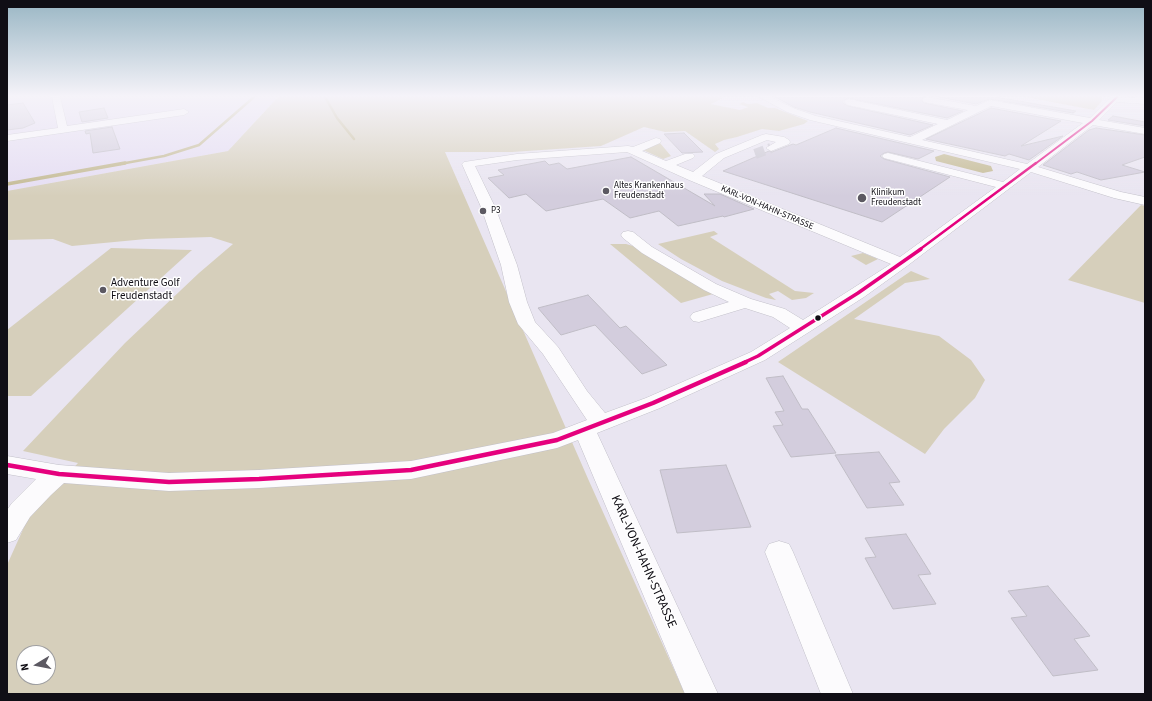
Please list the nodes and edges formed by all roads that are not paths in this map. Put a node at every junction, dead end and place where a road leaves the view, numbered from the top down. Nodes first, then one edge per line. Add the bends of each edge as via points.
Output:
1 (63, 130) edge
2 (862, 130) edge
3 (934, 130) edge
4 (1081, 130) edge
5 (7, 138) edge
6 (656, 141) dead end
7 (911, 141) junction
8 (771, 148) tunnel mouth
9 (633, 151) junction
10 (724, 154) junction
11 (689, 156) dead end
12 (750, 156) tunnel mouth
13 (888, 156) dead end
14 (665, 165) junction
15 (1030, 168) junction
16 (689, 181) junction
17 (1006, 186) junction
18 (724, 194) dead end
19 (1145, 201) edge
20 (742, 202) dead end
21 (774, 211) junction
22 (628, 235) dead end
23 (828, 246) dead end
24 (846, 248) junction
25 (902, 263) junction
26 (739, 300) junction
27 (696, 314) dead end
28 (803, 328) junction
29 (593, 427) junction
30 (7, 466) edge
31 (59, 474) junction
32 (7, 532) edge
33 (779, 552) dead end
34 (702, 694) edge
35 (837, 694) edge

1 - 5 street
2 - 7 street
3 - 7 street
4 - 15 street
6 - 9 street, KARL-VON-HAHN-STRASSE
7 - 15 street
8 - 10 street via 785,142 784,140 766,137
9 - 14 street, KARL-VON-HAHN-STRASSE
9 - 29 street, KARL-VON-HAHN-STRASSE via 615,149 468,164 488,207 527,324 551,351 576,390
10 - 12 street
10 - 16 street
11 - 14 street
13 - 17 street
14 - 16 street, KARL-VON-HAHN-STRASSE
15 - 17 street
15 - 19 street
16 - 18 street
16 - 21 street, KARL-VON-HAHN-STRASSE
17 - 25 street
20 - 21 street via 769,212
21 - 24 street, KARL-VON-HAHN-STRASSE
22 - 26 street via 647,250 710,287
23 - 24 street
24 - 25 street via 865,248
25 - 28 street
26 - 27 street
26 - 28 street via 779,314
28 - 29 street via 758,356 721,374
29 - 31 street via 557,440 411,470 169,482
29 - 34 street, KARL-VON-HAHN-STRASSE
30 - 31 street
31 - 32 street via 21,510
33 - 35 street

